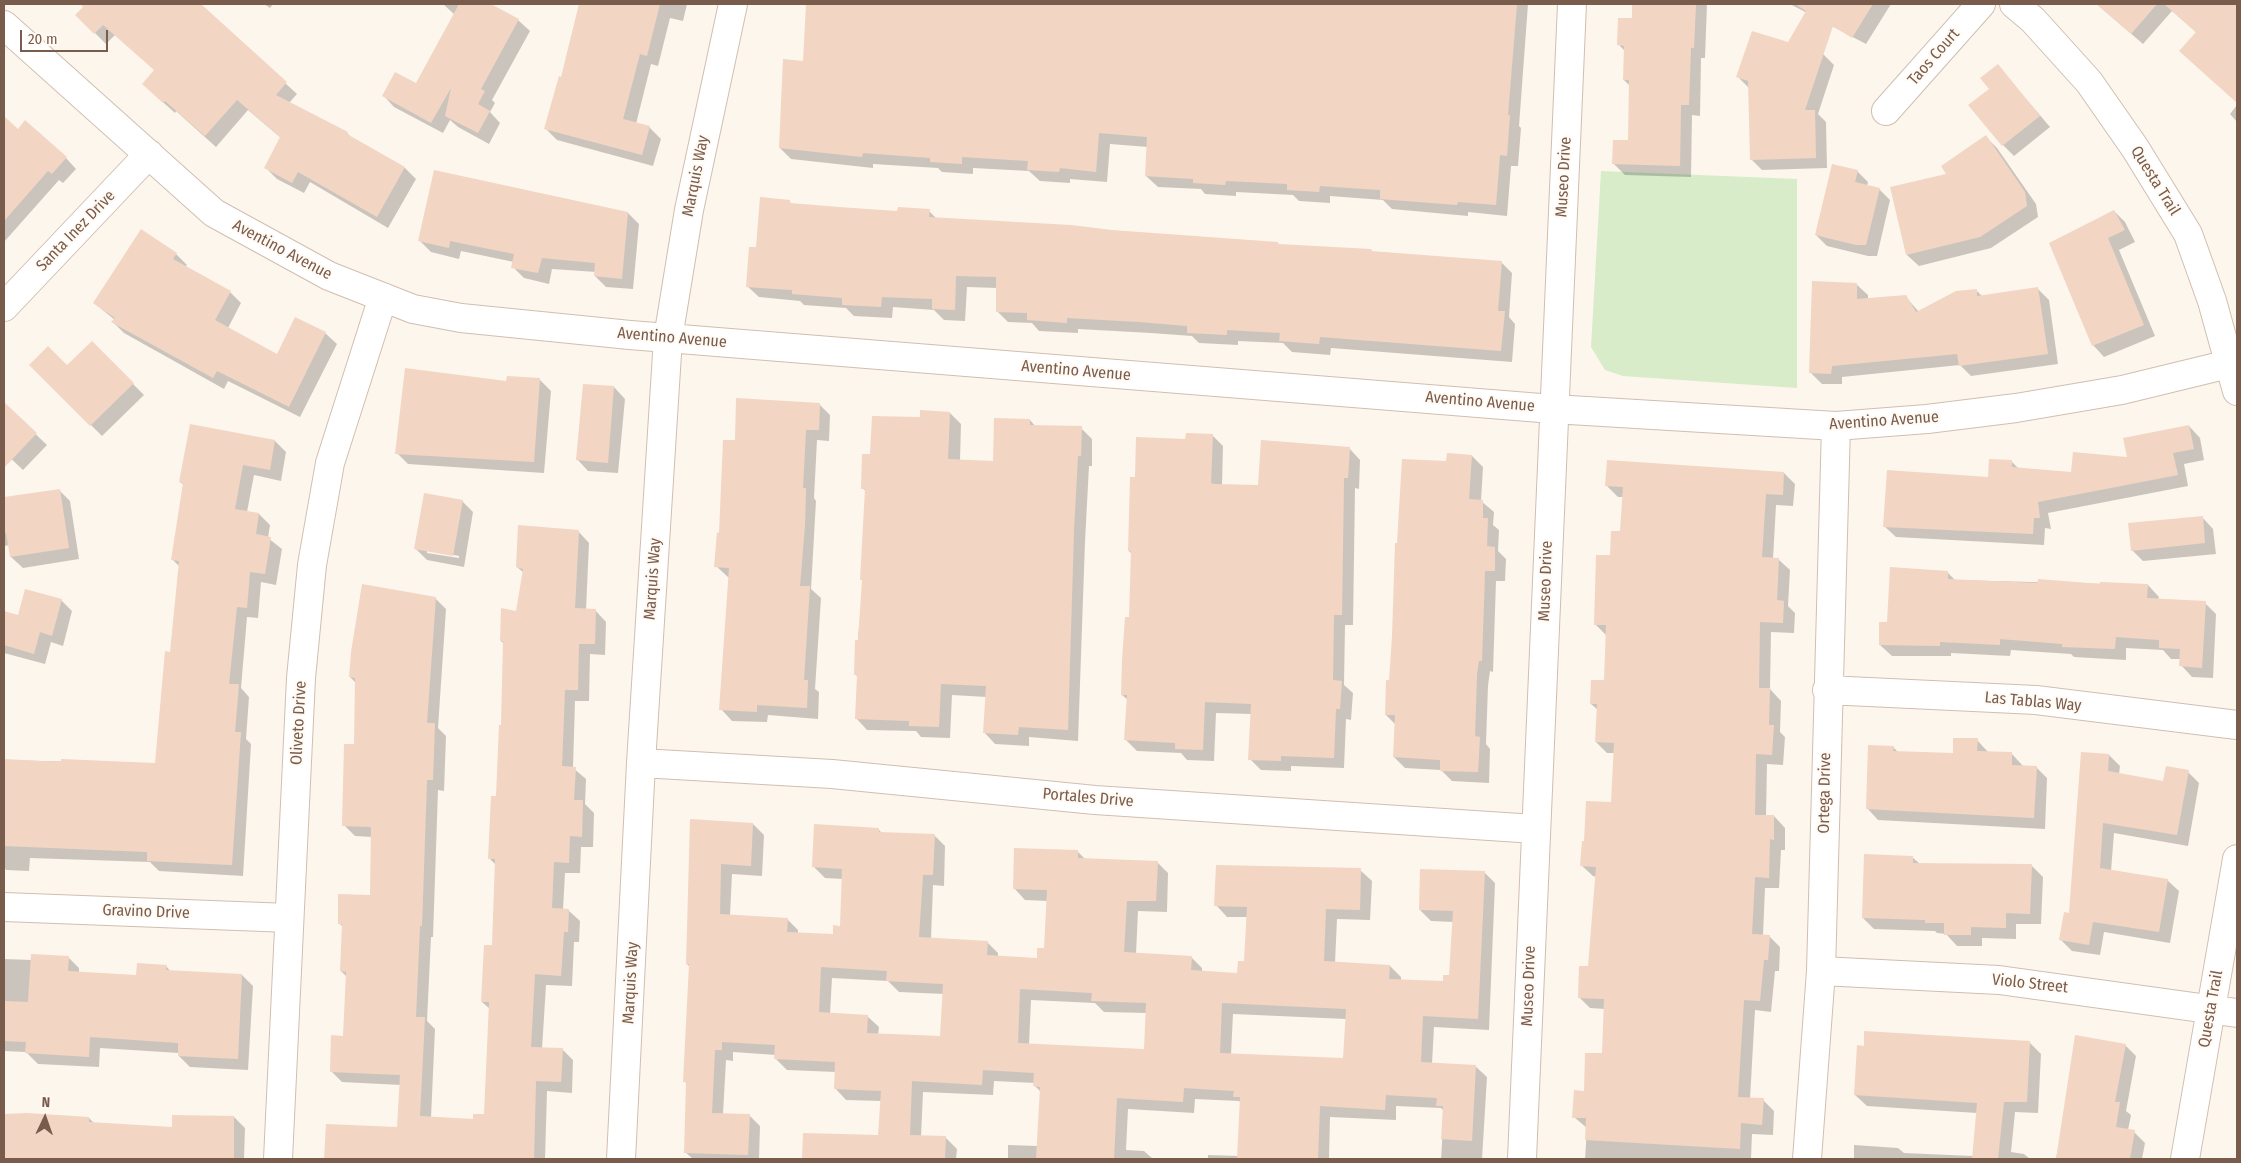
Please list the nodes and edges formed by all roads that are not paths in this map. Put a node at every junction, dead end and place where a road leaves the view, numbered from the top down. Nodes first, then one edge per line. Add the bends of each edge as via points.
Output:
1 (733, 4) edge
2 (1572, 4) edge
3 (1981, 4) edge
4 (2014, 4) edge
5 (4, 25) edge
6 (1886, 111) dead end
7 (149, 154) junction
8 (383, 297) junction
9 (4, 307) edge
10 (668, 338) junction
11 (2234, 363) edge
12 (2237, 391) edge
13 (1553, 409) junction
14 (1836, 426) junction
15 (1827, 690) junction
16 (2237, 726) edge
17 (641, 763) junction
18 (1535, 829) junction
19 (2237, 859) edge
20 (4, 907) edge
21 (289, 918) junction
22 (1820, 971) junction
23 (2210, 1010) junction
24 (2237, 1013) edge
25 (278, 1159) edge
26 (621, 1159) edge
27 (1522, 1159) edge
28 (1807, 1159) edge
29 (2185, 1159) edge

1 - 10 street, Marquis Way via 689,210
2 - 13 street, Museo Drive
3 - 6 street, Taos Court
4 - 11 street, Questa Trail via 2033,20 2089,82 2136,148 2188,234
5 - 7 street, Aventino Avenue
7 - 8 street, Aventino Avenue via 214,213 329,276
7 - 9 street, Santa Inez Drive
8 - 10 street, Aventino Avenue via 413,309 462,318
8 - 21 street, Oliveto Drive via 330,463 312,565 301,678
10 - 13 street, Aventino Avenue
10 - 17 street, Marquis Way
11 - 12 street, Questa Trail
11 - 14 street, Aventino Avenue via 2122,390 2016,408
13 - 14 street, Aventino Avenue
13 - 18 street, Museo Drive
14 - 15 street, Ortega Drive
15 - 16 street, Las Tablas Way via 2036,700
15 - 22 street, Ortega Drive
17 - 18 street, Portales Drive via 832,774 1096,800
17 - 26 street, Marquis Way
18 - 27 street, Museo Drive
19 - 23 street, Questa Trail
20 - 21 street, Gravino Drive
21 - 25 street, Oliveto Drive
22 - 23 street, Violo Street via 1999,980
22 - 28 street, Ortega Drive
23 - 24 street, Violo Street
23 - 29 street, Questa Trail

